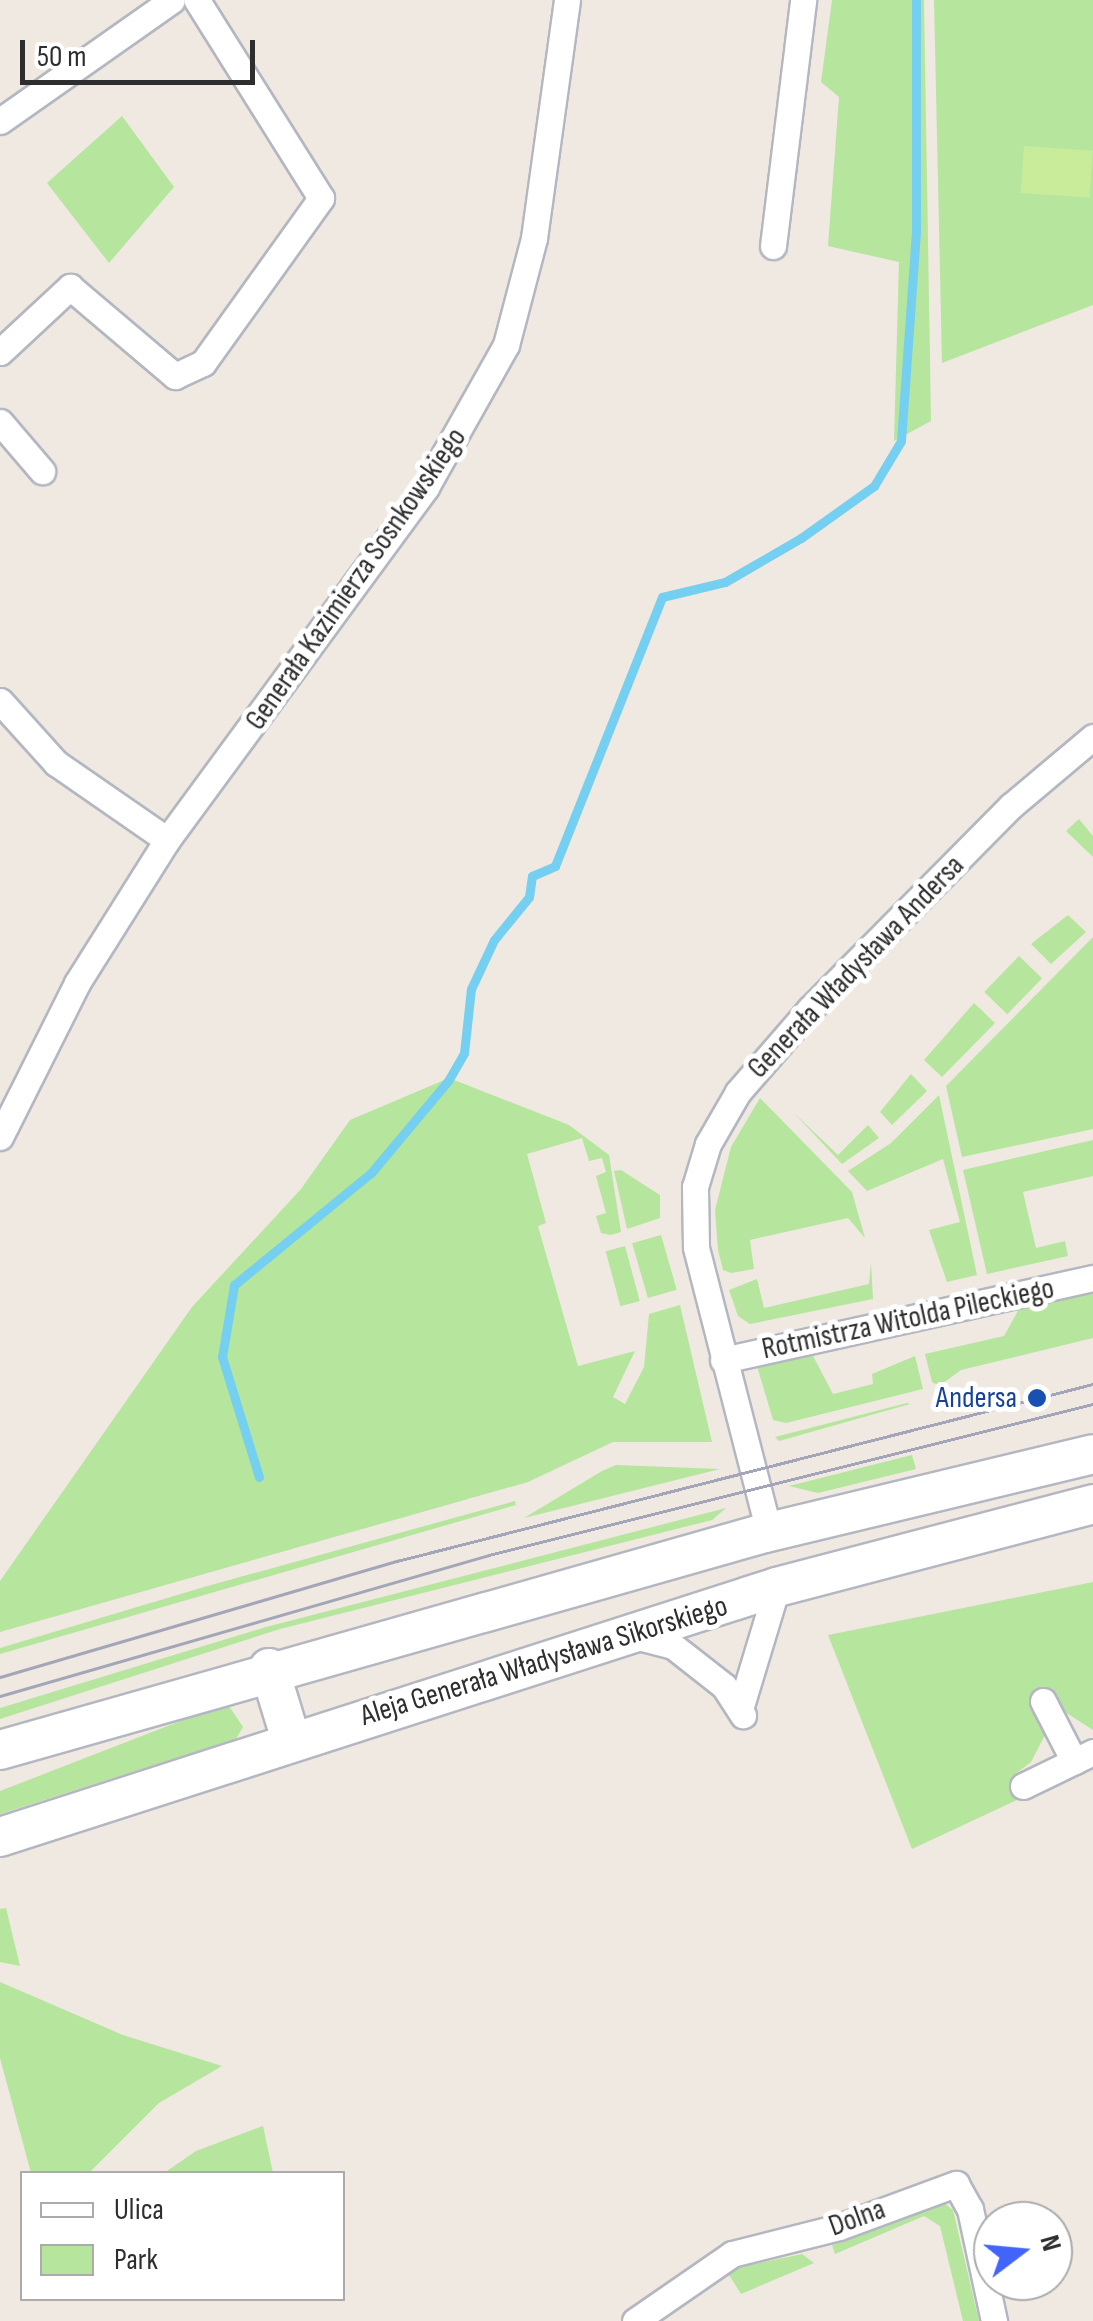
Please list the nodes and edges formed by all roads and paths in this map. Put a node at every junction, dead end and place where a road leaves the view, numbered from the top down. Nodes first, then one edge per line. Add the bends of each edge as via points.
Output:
1 (172, 0) edge
2 (196, 0) edge
3 (567, 0) edge
4 (804, 0) edge
5 (0, 120) edge
6 (773, 246) dead end
7 (0, 352) edge
8 (0, 422) edge
9 (42, 471) dead end
10 (0, 701) edge
11 (1093, 737) edge
12 (167, 840) junction
13 (0, 1137) edge
14 (1093, 1278) edge
15 (723, 1360) junction
16 (1093, 1454) edge
17 (1093, 1504) edge
18 (769, 1532) junction
19 (777, 1587) junction
20 (629, 1635) junction
21 (269, 1668) junction
22 (1042, 1701) dead end
23 (291, 1740) junction
24 (0, 1750) edge
25 (1084, 1756) edge
26 (1023, 1786) dead end
27 (0, 1837) edge
28 (635, 2321) edge
29 (994, 2321) edge

1 - 5 street
2 - 7 street via 321,198 203,363 175,376 70,287
3 - 12 street, Generała Kazimierza Sosnkowskiego via 534,238 506,345 426,486
4 - 6 street
8 - 9 street
10 - 12 street via 56,762
11 - 15 street, Generała Władysława Andersa via 1024,794 810,1010 720,1120 702,1161 692,1214
12 - 13 street, Generała Kazimierza Sosnkowskiego via 76,983
14 - 15 street, Rotmistrza Witolda Pileckiego
15 - 18 street, Generała Władysława Andersa
16 - 18 main road, Aleja Generała Władysława Sikorskiego
17 - 19 main road, Aleja Generała Władysława Sikorskiego
18 - 21 main road, Aleja Generała Władysława Sikorskiego
19 - 20 main road, Aleja Generała Władysława Sikorskiego
19 - 20 street via 742,1710 674,1646
20 - 23 main road, Aleja Generała Władysława Sikorskiego
21 - 23 main road
21 - 24 main road, Aleja Generała Władysława Sikorskiego
22 - 25 street
23 - 27 main road, Aleja Generała Władysława Sikorskiego
25 - 26 street
28 - 29 street, Dolna via 732,2254 839,2227 956,2184 970,2209

